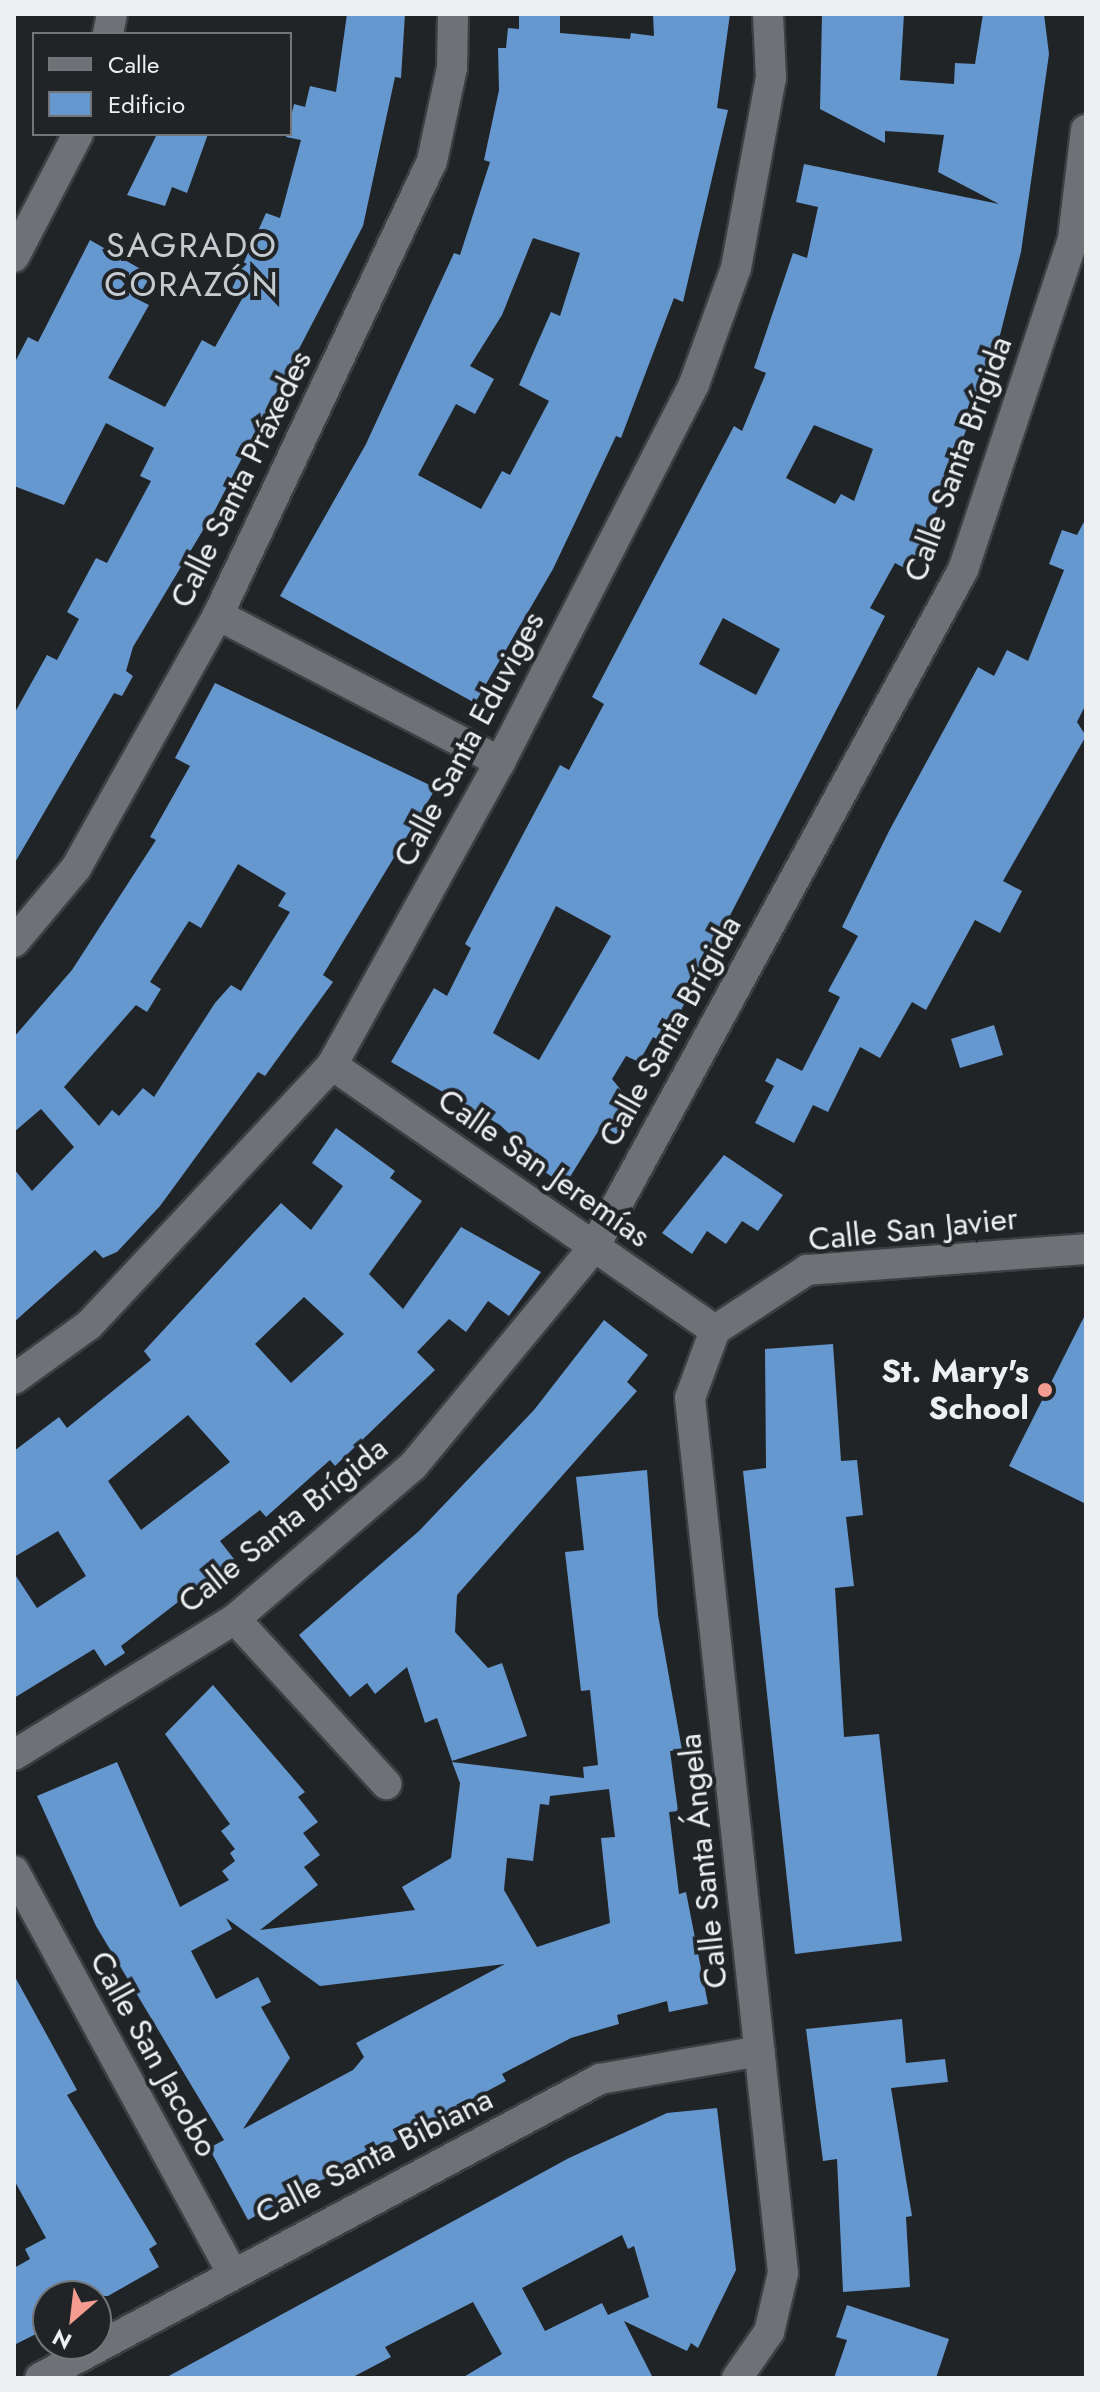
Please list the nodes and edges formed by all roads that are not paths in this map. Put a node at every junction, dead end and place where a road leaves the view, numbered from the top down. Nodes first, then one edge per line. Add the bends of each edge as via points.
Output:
1 (453, 14) edge
2 (768, 14) edge
3 (1086, 130) edge
4 (77, 136) edge
5 (14, 257) edge
6 (218, 615) junction
7 (500, 762) junction
8 (14, 942) edge
9 (332, 1065) junction
10 (594, 1247) junction
11 (1086, 1249) edge
12 (715, 1330) junction
13 (14, 1379) edge
14 (235, 1619) junction
15 (14, 1755) edge
16 (386, 1784) dead end
17 (14, 1871) edge
18 (760, 2051) junction
19 (231, 2271) junction
20 (40, 2378) edge
21 (737, 2378) edge

1 - 6 street, Calle Santa Práxedes via 452,68 432,161
2 - 7 street, Calle Santa Eduviges via 771,78 736,268 694,384
3 - 10 street, Calle Santa Brígida via 1073,239 963,570
4 - 5 street
6 - 7 street
6 - 8 street, Calle Santa Práxedes via 76,868
7 - 9 street, Calle Santa Eduviges
9 - 10 street, Calle San Jeremías
9 - 13 street, Calle Santa Eduviges via 89,1325
10 - 12 street, Calle San Jeremías
10 - 14 street, Calle Santa Brígida via 413,1466
11 - 12 street, Calle San Javier via 807,1270
12 - 18 street, Calle Santa Ángela via 690,1398
14 - 15 street, Calle Santa Brígida
14 - 16 street
17 - 19 street, Calle San Jacobo
18 - 19 street, Calle Santa Bibiana via 600,2079
18 - 21 street, Calle Santa Ángela via 783,2273 769,2332
19 - 20 street, Calle Santa Bibiana

